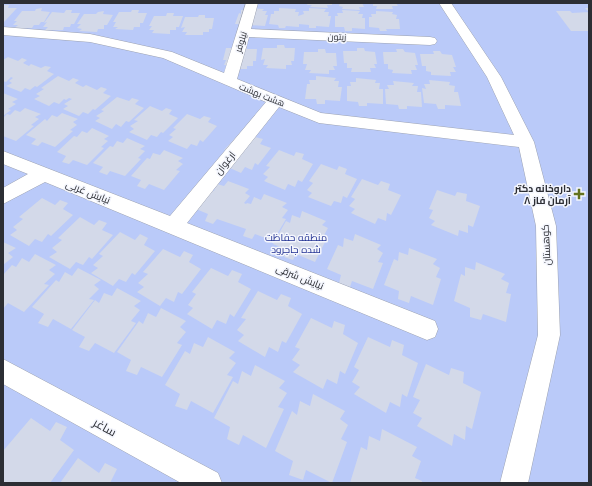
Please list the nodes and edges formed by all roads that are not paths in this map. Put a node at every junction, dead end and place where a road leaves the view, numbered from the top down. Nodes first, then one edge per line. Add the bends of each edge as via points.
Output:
1 (252, 3) edge
2 (445, 3) edge
3 (3, 30) edge
4 (244, 33) junction
5 (430, 41) dead end
6 (229, 81) junction
7 (276, 100) junction
8 (526, 142) junction
9 (3, 157) edge
10 (44, 174) junction
11 (3, 196) edge
12 (173, 226) junction
13 (427, 328) dead end
14 (3, 371) edge
15 (208, 483) edge
16 (514, 483) edge

1 - 4 street, نیلوفر
2 - 8 street, کوهستان via 494,77
3 - 6 street, هشت بهشت via 90,38 167,55
4 - 5 street, زیتون
4 - 6 street, نیلوفر
6 - 7 street, هشت بهشت
7 - 8 street, هشت بهشت via 318,118
7 - 12 street, ارغوان
8 - 16 street, کوهستان via 546,226 549,335
9 - 10 street, نیایش غربی
10 - 11 street
10 - 12 street, نیایش غربی
12 - 13 street, نیایش شرقی
14 - 15 street, ساغر

